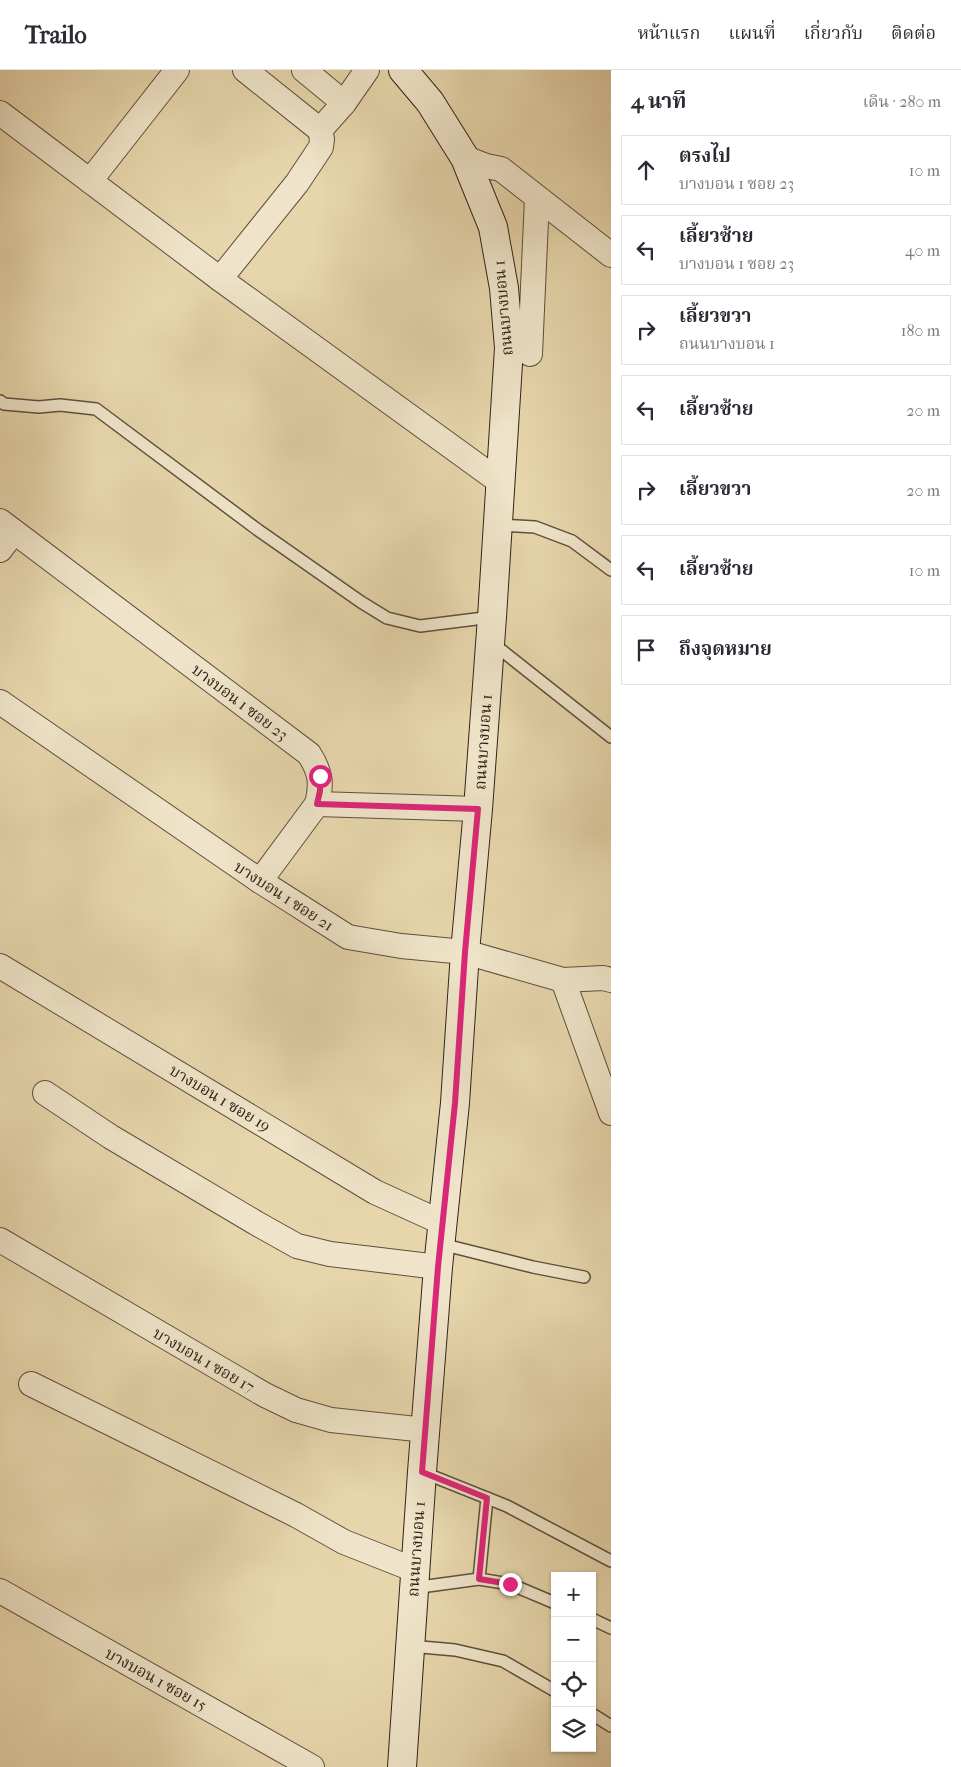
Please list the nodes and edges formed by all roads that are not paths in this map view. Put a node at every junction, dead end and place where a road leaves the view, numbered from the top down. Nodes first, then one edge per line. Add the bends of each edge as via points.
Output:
1 (177, 70) edge
2 (246, 70) edge
3 (304, 70) edge
4 (367, 70) edge
5 (403, 70) edge
6 (344, 104) junction
7 (0, 113) edge
8 (320, 130) junction
9 (465, 158) junction
10 (90, 181) junction
11 (537, 198) junction
12 (611, 255) edge
13 (220, 279) junction
14 (530, 354) dead end
15 (0, 401) edge
16 (500, 482) junction
17 (497, 525) junction
18 (5, 534) edge
19 (611, 570) edge
20 (491, 629) junction
21 (0, 702) edge
22 (611, 737) edge
23 (317, 804) junction
24 (478, 809) junction
25 (260, 881) junction
26 (465, 952) junction
27 (0, 966) edge
28 (563, 980) junction
29 (611, 980) edge
30 (45, 1093) dead end
31 (611, 1113) edge
32 (0, 1240) edge
33 (441, 1245) junction
34 (584, 1277) dead end
35 (31, 1384) dead end
36 (426, 1430) junction
37 (422, 1472) junction
38 (487, 1498) junction
39 (611, 1561) edge
40 (414, 1579) junction
41 (479, 1579) junction
42 (0, 1591) edge
43 (551, 1601) edge
44 (596, 1622) edge
45 (611, 1628) edge
46 (410, 1646) junction
47 (551, 1689) edge
48 (596, 1717) edge
49 (611, 1726) edge
50 (312, 1767) edge
51 (402, 1767) edge

1 - 10 street
2 - 8 street
3 - 6 street
4 - 6 street
5 - 9 main road, ถนนบางบอน 1 via 430,102
6 - 8 street
7 - 10 street
8 - 13 street via 321,147
9 - 11 street via 501,169
9 - 16 main road, ถนนบางบอน 1 via 493,227 504,288 509,348
10 - 13 street
11 - 12 street
11 - 14 street
13 - 16 street
15 - 20 lane via 39,407 96,408 258,530 387,618 420,626
16 - 17 main road, ถนนบางบอน 1
17 - 19 lane via 535,527 572,541
17 - 20 main road, ถนนบางบอน 1
18 - 23 street, บางบอน 1 ซอย 23 via 309,754 320,776
20 - 22 lane
20 - 24 main road, ถนนบางบอน 1
21 - 25 street, บางบอน 1 ซอย 21
23 - 24 street
23 - 25 street
24 - 26 main road, ถนนบางบอน 1
25 - 26 street, บางบอน 1 ซอย 21 via 348,937
26 - 28 street, บางบอน 1 ซอย 21
26 - 33 main road, ถนนบางบอน 1
27 - 33 street, บางบอน 1 ซอย 19 via 375,1192
28 - 29 street, บางบอน 1 ซอย 21
28 - 31 street
30 - 33 street via 111,1136 297,1246 330,1254
32 - 36 street, บางบอน 1 ซอย 17 via 296,1410 332,1420
33 - 34 lane
33 - 36 main road, ถนนบางบอน 1
35 - 40 street via 296,1515
36 - 37 main road, ถนนบางบอน 1
37 - 38 lane
37 - 40 main road, ถนนบางบอน 1
38 - 39 lane
38 - 41 lane
40 - 41 lane
40 - 46 main road, ถนนบางบอน 1
41 - 43 lane via 510,1584
42 - 50 street, บางบอน 1 ซอย 15
44 - 45 lane
46 - 47 lane via 455,1650 502,1661
46 - 51 main road, ถนนบางบอน 1
48 - 49 lane

